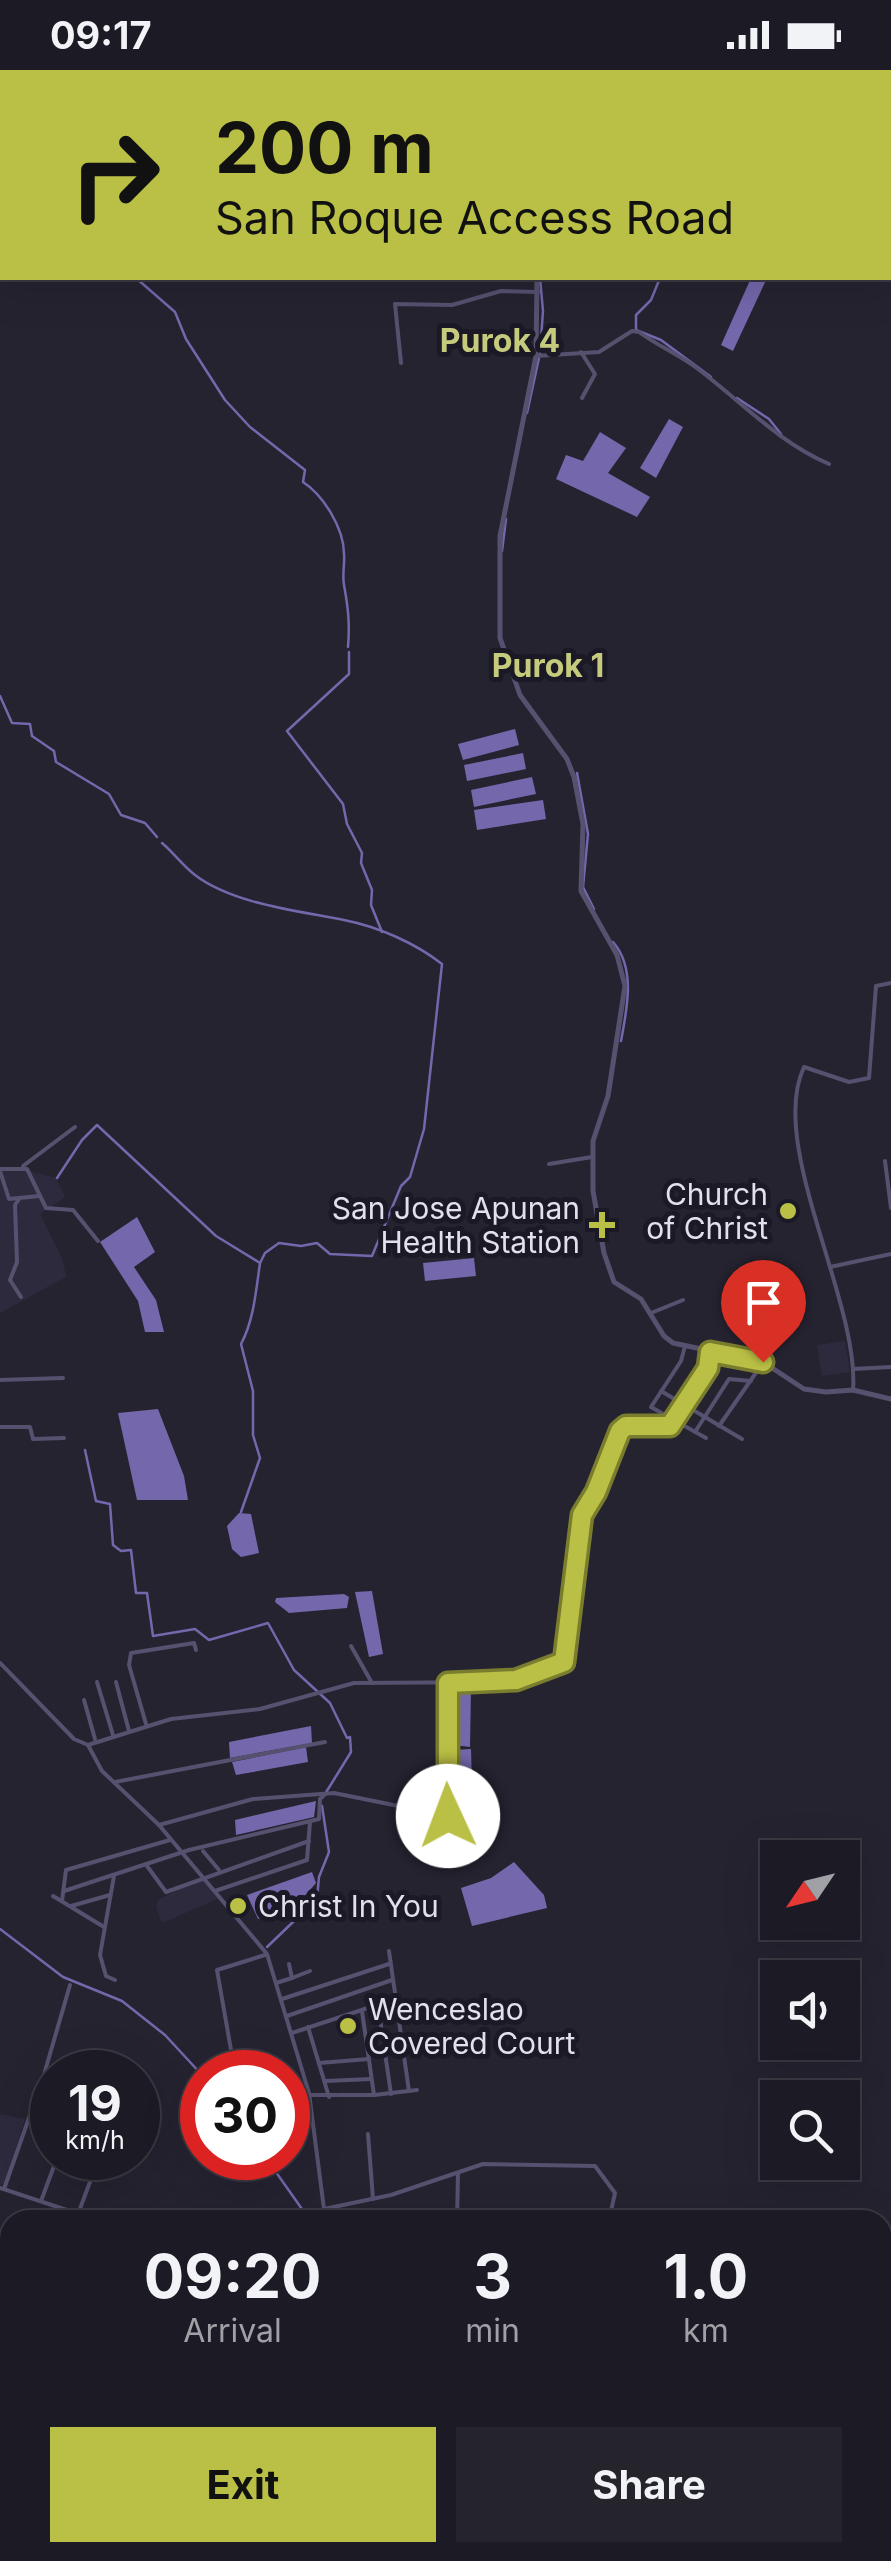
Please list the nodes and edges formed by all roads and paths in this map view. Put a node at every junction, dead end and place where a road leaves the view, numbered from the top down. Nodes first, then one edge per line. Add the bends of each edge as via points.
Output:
1 (537, 280) edge
2 (538, 292) junction
3 (582, 352) junction
4 (536, 356) junction
5 (401, 363) dead end
6 (582, 398) dead end
7 (829, 464) dead end
8 (891, 984) edge
9 (75, 1127) dead end
10 (592, 1158) junction
11 (885, 1160) dead end
12 (549, 1164) dead end
13 (19, 1169) junction
14 (0, 1170) edge
15 (39, 1196) junction
16 (19, 1199) junction
17 (891, 1208) edge
18 (98, 1241) dead end
19 (891, 1254) edge
20 (830, 1267) junction
21 (21, 1298) dead end
22 (684, 1300) dead end
23 (651, 1313) junction
24 (686, 1346) junction
25 (710, 1352) junction
26 (763, 1362) junction
27 (891, 1367) edge
28 (853, 1369) junction
29 (63, 1378) dead end
30 (0, 1380) edge
31 (751, 1381) junction
32 (853, 1390) junction
33 (661, 1391) junction
34 (891, 1399) edge
35 (684, 1404) junction
36 (704, 1417) junction
37 (674, 1419) junction
38 (719, 1426) junction
39 (0, 1427) edge
40 (694, 1432) junction
41 (64, 1438) dead end
42 (706, 1438) dead end
43 (742, 1439) dead end
44 (351, 1646) dead end
45 (196, 1650) dead end
46 (1, 1667) edge
47 (97, 1682) dead end
48 (116, 1682) dead end
49 (372, 1683) junction
50 (448, 1683) junction
51 (84, 1700) dead end
52 (146, 1726) junction
53 (130, 1731) junction
54 (113, 1735) junction
55 (95, 1741) junction
56 (326, 1742) dead end
57 (88, 1744) junction
58 (115, 1782) junction
59 (325, 1794) junction
60 (310, 1822) junction
61 (159, 1825) junction
62 (170, 1840) junction
63 (309, 1841) junction
64 (202, 1849) junction
65 (272, 1853) junction
66 (182, 1855) junction
67 (147, 1866) junction
68 (219, 1870) junction
69 (277, 1870) junction
70 (114, 1876) junction
71 (202, 1877) junction
72 (64, 1890) junction
73 (214, 1892) junction
74 (110, 1895) junction
75 (53, 1896) dead end
76 (62, 1902) junction
77 (70, 1906) junction
78 (104, 1927) junction
79 (388, 1951) dead end
80 (267, 1954) junction
81 (288, 1964) dead end
82 (389, 1964) junction
83 (310, 1972) dead end
84 (292, 1978) junction
85 (115, 1980) dead end
86 (392, 1980) junction
87 (276, 1983) junction
88 (70, 1985) dead end
89 (282, 1999) junction
90 (395, 1999) junction
91 (378, 2005) junction
92 (361, 2010) junction
93 (286, 2016) junction
94 (308, 2027) junction
95 (292, 2032) junction
96 (231, 2050) edge
97 (297, 2050) edge
98 (369, 2059) junction
99 (318, 2064) junction
100 (371, 2078) junction
101 (325, 2081) junction
102 (417, 2090) dead end
103 (409, 2091) junction
104 (391, 2094) junction
105 (374, 2095) junction
106 (329, 2096) junction
107 (310, 2097) joint
108 (368, 2134) dead end
109 (458, 2174) junction
110 (49, 2180) edge
111 (91, 2180) edge
112 (2, 2188) edge
113 (374, 2199) junction
114 (42, 2201) junction
115 (324, 2209) joint
116 (67, 2210) edge
117 (80, 2210) edge
118 (457, 2210) edge
119 (612, 2210) edge

1 - 2 street
2 - 4 street
2 - 5 street via 395,304
3 - 4 street
3 - 6 street via 595,374
3 - 7 street via 599,352 640,332 700,370 796,450
4 - 10 street via 502,515 498,626 520,695 574,778 584,824 581,891 625,986
8 - 20 street via 878,984 869,1078 849,1082 804,1068 794,1100 803,1171
9 - 13 street
10 - 12 street
10 - 23 street via 608,1270
11 - 17 street
13 - 14 street
13 - 15 street via 27,1168
14 - 16 street via 9,1199
15 - 16 street
15 - 18 street via 50,1210 72,1210
16 - 21 street via 18,1262 10,1280
19 - 20 street
20 - 28 street
22 - 23 street
23 - 24 street via 664,1336
24 - 25 street
24 - 33 street
25 - 26 street
25 - 35 street via 708,1368
26 - 31 street
26 - 32 street via 804,1389
27 - 28 street
28 - 32 street
29 - 30 street
31 - 36 street via 729,1379
31 - 38 street
32 - 34 street
33 - 35 street
33 - 37 street via 651,1407
35 - 36 street
35 - 37 street
36 - 38 street
36 - 40 street
37 - 40 street
37 - 50 street via 664,1428 620,1431 582,1515 564,1662 516,1680
38 - 43 street
39 - 41 street via 30,1427 33,1439
40 - 42 street
44 - 49 street
45 - 52 street via 194,1643 131,1653
46 - 57 street via 74,1739
47 - 54 street
48 - 53 street
49 - 50 street
49 - 52 street
50 - 59 street via 448,1816
51 - 55 street
52 - 53 street
53 - 54 street
54 - 55 street
55 - 57 street
56 - 58 street
57 - 58 street
58 - 61 street
59 - 60 street via 319,1820
59 - 61 street via 253,1799
60 - 63 street
60 - 64 street
61 - 62 street
62 - 66 street
62 - 72 street via 66,1870
63 - 65 street
63 - 69 street via 308,1860
64 - 66 street
64 - 68 street
65 - 68 street
65 - 69 street
66 - 67 street
66 - 71 street
67 - 70 street
67 - 71 street via 166,1892
68 - 71 street
69 - 73 street
70 - 72 street
70 - 74 street
71 - 73 street
72 - 76 street
73 - 80 street
74 - 77 street
74 - 78 street
75 - 76 street
76 - 77 street
77 - 78 street
78 - 85 street via 101,1967
79 - 82 street
80 - 87 street
80 - 96 street via 216,1970
81 - 84 street
82 - 86 street
82 - 89 street
83 - 84 street
84 - 87 street
86 - 90 street
86 - 93 street
87 - 89 street
88 - 112 street
89 - 93 street
90 - 91 street
90 - 103 street
91 - 92 street
91 - 104 street
92 - 94 street
92 - 98 street
93 - 95 street
94 - 95 street
94 - 99 street
95 - 97 street
98 - 99 street
98 - 100 street
99 - 101 street
100 - 101 street
100 - 105 street
101 - 106 street
102 - 103 street
103 - 104 street
104 - 105 street
105 - 106 street
106 - 107 street
107 - 115 street
108 - 113 street
109 - 113 street
109 - 118 street
109 - 119 street via 483,2164 595,2166 616,2192
110 - 114 street
111 - 117 street
112 - 114 street
113 - 115 street
114 - 116 street

